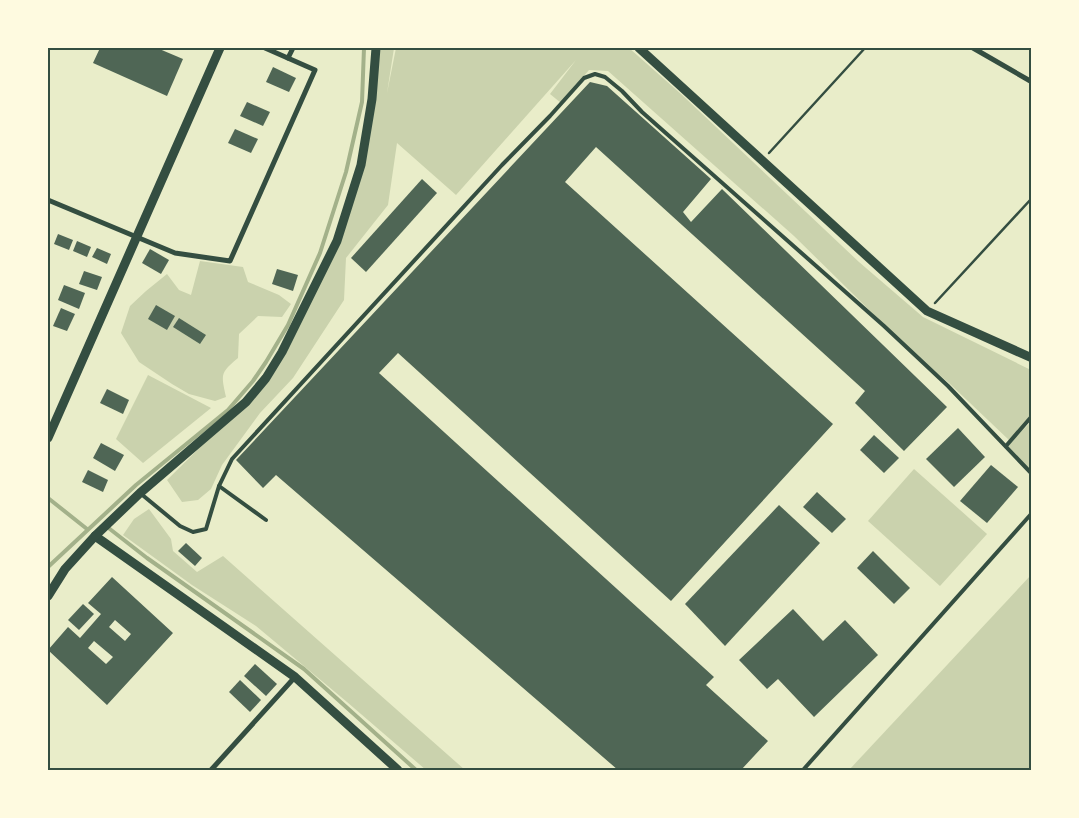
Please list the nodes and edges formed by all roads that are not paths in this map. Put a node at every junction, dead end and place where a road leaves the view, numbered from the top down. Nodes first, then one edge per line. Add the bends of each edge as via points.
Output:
1 (220, 48) edge
2 (265, 48) edge
3 (293, 48) edge
4 (376, 48) edge
5 (639, 48) edge
6 (973, 48) edge
7 (288, 58) junction
8 (1032, 82) edge
9 (48, 200) edge
10 (136, 237) junction
11 (1032, 358) edge
12 (1032, 416) edge
13 (48, 438) edge
14 (1006, 446) junction
15 (1032, 474) edge
16 (219, 486) junction
17 (140, 493) junction
18 (1032, 513) edge
19 (266, 520) dead end
20 (95, 536) junction
21 (48, 596) edge
22 (295, 677) junction
23 (210, 770) edge
24 (398, 770) edge
25 (803, 770) edge

1 - 10 street
2 - 7 street
3 - 7 street
4 - 17 street via 372,100 358,174 337,241 282,352 246,402
5 - 11 street via 927,311
6 - 8 street
7 - 10 street via 316,70 230,260 175,253
9 - 10 street
10 - 13 street
12 - 14 lane
14 - 15 lane
14 - 16 lane via 884,326 622,91 595,74 584,78 232,458
16 - 17 lane via 206,529 193,532 180,526
16 - 19 lane
17 - 20 street
18 - 25 lane
20 - 21 street
20 - 22 street
22 - 23 street
22 - 24 street

